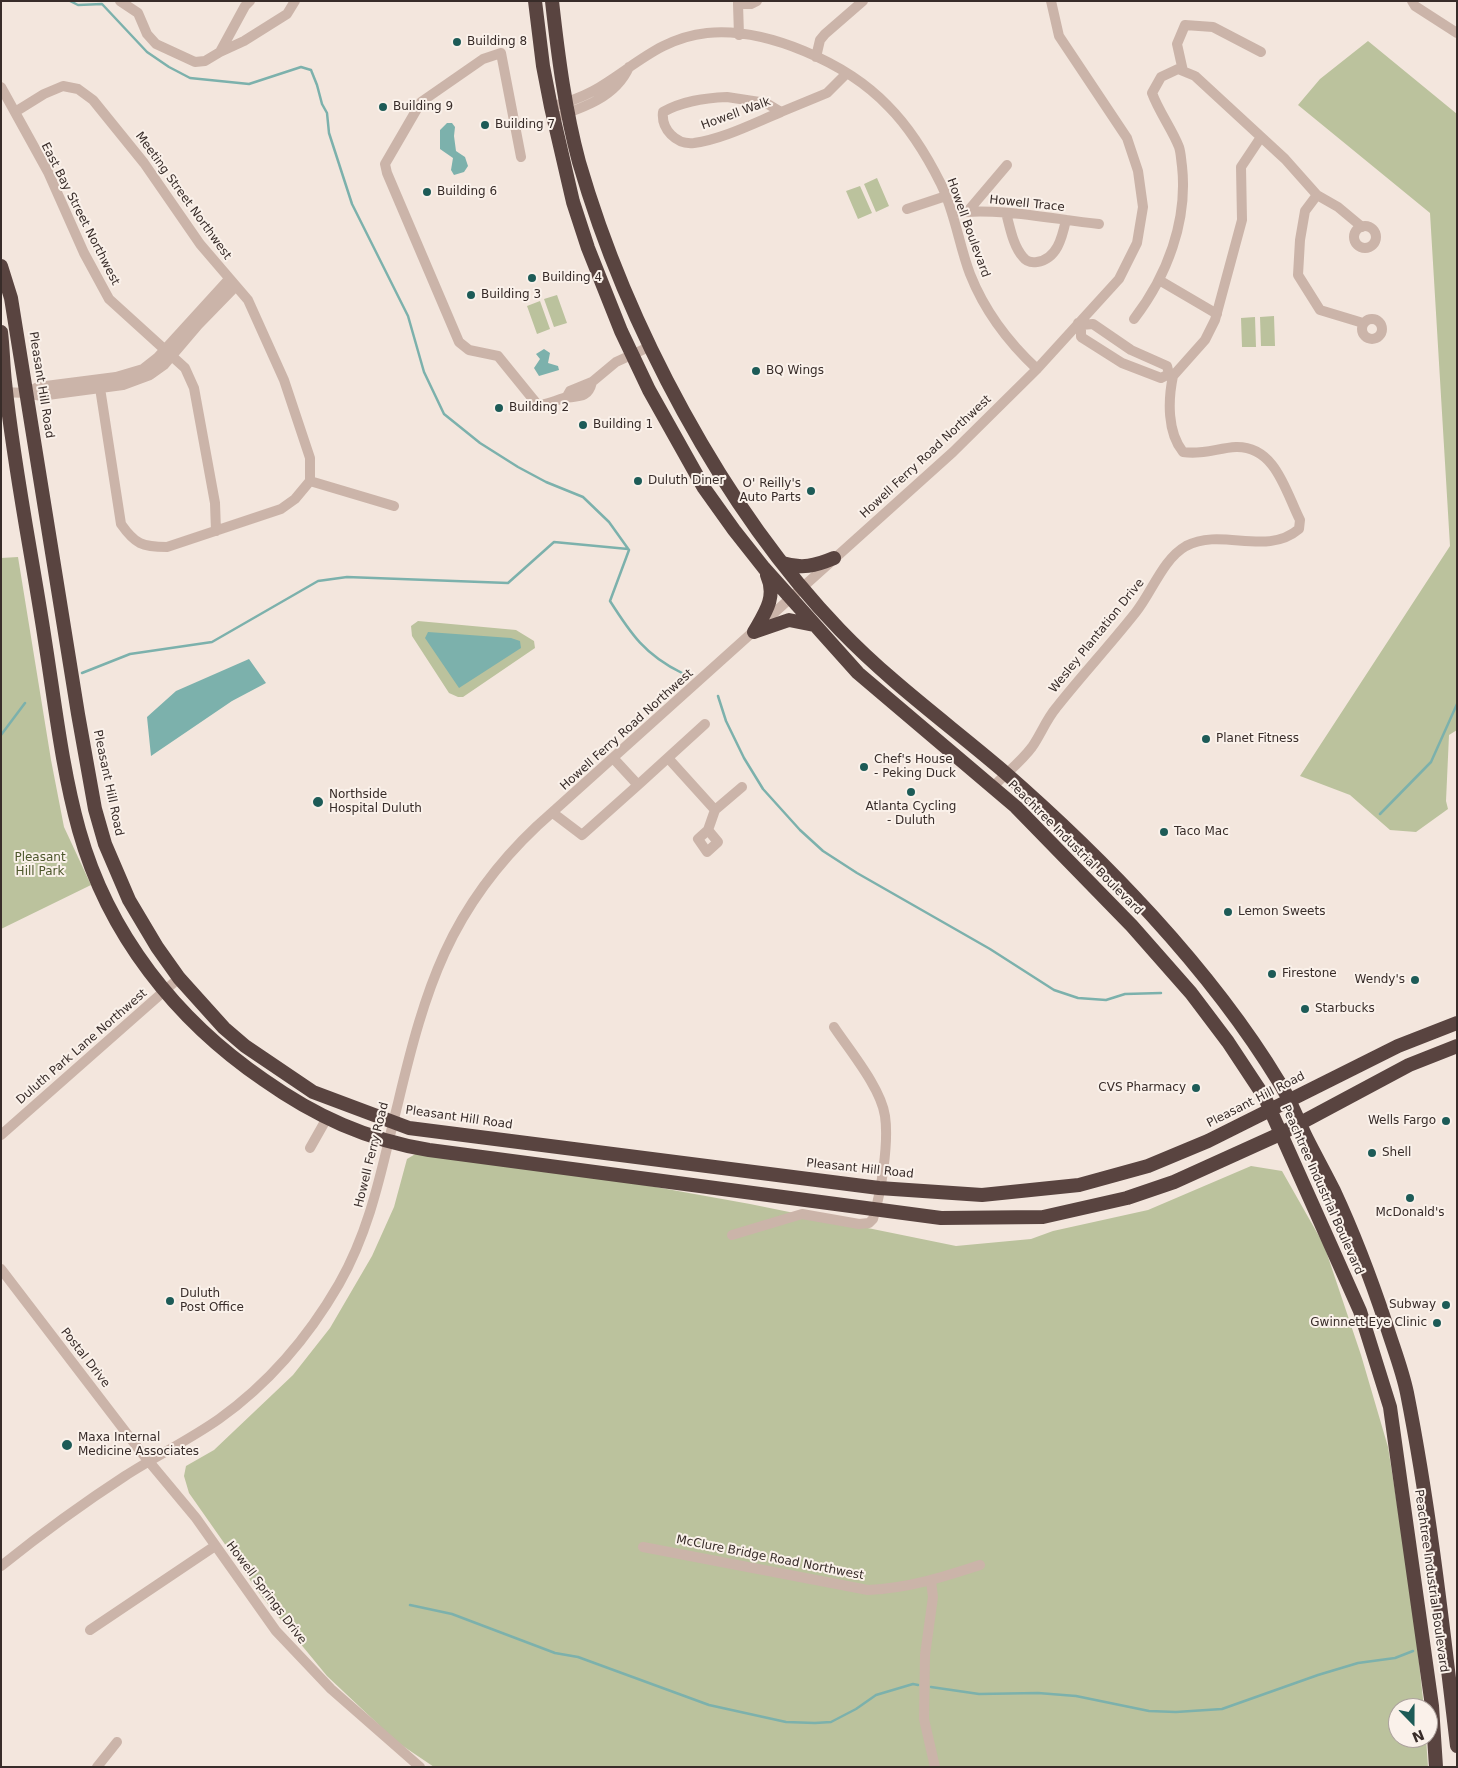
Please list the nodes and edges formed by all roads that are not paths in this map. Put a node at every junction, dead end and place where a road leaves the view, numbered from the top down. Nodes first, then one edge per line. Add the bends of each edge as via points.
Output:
1 (120, 1) edge
2 (250, 1) edge
3 (295, 1) edge
4 (536, 1) edge
5 (552, 1) edge
6 (757, 1) edge
7 (863, 1) edge
8 (1051, 1) edge
9 (1412, 1) edge
10 (738, 2) edge
11 (1457, 33) edge
12 (738, 34) junction
13 (220, 52) junction
14 (1261, 52) dead end
15 (816, 57) junction
16 (1183, 71) junction
17 (846, 74) junction
18 (1, 87) edge
19 (568, 108) junction
20 (15, 112) junction
21 (781, 112) junction
22 (552, 113) junction
23 (1261, 137) junction
24 (521, 157) dead end
25 (1008, 165) dead end
26 (1317, 195) junction
27 (946, 196) junction
28 (907, 209) dead end
29 (968, 211) junction
30 (1006, 213) junction
31 (952, 214) junction
32 (1066, 220) junction
33 (1099, 224) dead end
34 (1362, 227) dead end
35 (1, 266) edge
36 (1159, 280) junction
37 (232, 283) junction
38 (1216, 314) junction
39 (1134, 319) dead end
40 (1363, 323) dead end
41 (1080, 324) junction
42 (1, 332) edge
43 (1118, 342) junction
44 (651, 346) junction
45 (168, 352) junction
46 (632, 355) junction
47 (1110, 356) junction
48 (1037, 369) junction
49 (1171, 375) junction
50 (100, 388) junction
51 (4, 392) edge
52 (27, 393) junction
53 (310, 481) junction
54 (394, 506) dead end
55 (216, 531) junction
56 (834, 558) junction
57 (782, 563) junction
58 (764, 568) junction
59 (803, 588) junction
60 (791, 599) junction
61 (814, 626) junction
62 (754, 632) junction
63 (705, 724) dead end
64 (668, 758) junction
65 (614, 759) junction
66 (1006, 774) junction
67 (638, 785) junction
68 (742, 787) dead end
69 (992, 788) junction
70 (715, 810) junction
71 (552, 813) junction
72 (708, 830) dead end
73 (513, 849) joint
74 (179, 978) junction
75 (164, 992) junction
76 (1457, 1024) edge
77 (834, 1027) dead end
78 (1457, 1046) edge
79 (1290, 1100) junction
80 (1270, 1110) junction
81 (327, 1118) junction
82 (393, 1123) junction
83 (1300, 1123) junction
84 (1, 1134) edge
85 (1280, 1134) junction
86 (389, 1142) junction
87 (310, 1148) dead end
88 (879, 1188) junction
89 (876, 1209) junction
90 (732, 1235) dead end
91 (1, 1269) edge
92 (149, 1462) junction
93 (215, 1546) junction
94 (643, 1547) dead end
95 (980, 1565) dead end
96 (1, 1566) edge
97 (931, 1581) junction
98 (90, 1630) dead end
99 (117, 1742) dead end
100 (1457, 1746) edge
101 (97, 1767) edge
102 (420, 1767) edge
103 (935, 1767) edge
104 (1436, 1767) edge

1 - 13 street via 138,13 147,34 156,44 195,62 205,61
2 - 13 street
3 - 13 street via 287,14
4 - 22 highway, Peachtree Industrial Boulevard
5 - 19 highway, Peachtree Industrial Boulevard
6 - 10 street via 751,4
7 - 15 street via 825,34
8 - 41 street, Howell Ferry Road Northwest via 1059,36 1127,138 1138,171 1142,207 1138,243 1118,279
9 - 11 street
10 - 12 street
12 - 15 street, Howell Boulevard via 793,46
12 - 19 street, Howell Boulevard via 706,33 672,42 645,54 629,67 624,79 612,92
14 - 16 street via 1213,27 1186,25 1177,44
15 - 17 street, Howell Boulevard
16 - 23 street via 1195,76
16 - 36 street via 1178,69 1160,78 1152,93 1158,111 1179,148 1184,191 1180,221
17 - 21 street, Howell Walk via 827,93
17 - 27 street, Howell Boulevard via 888,105 922,153
18 - 20 street, East Bay Street Northwest
19 - 22 street, Howell Boulevard
19 - 44 highway, Peachtree Industrial Boulevard via 579,160 598,217
20 - 37 street, Meeting Street Northwest via 63,86 78,89 93,100 144,162 176,212
20 - 45 street, East Bay Street Northwest via 109,298
21 - 21 street, Howell Walk via 693,143 675,138 662,119 663,112 670,108 709,98 758,101
22 - 46 highway, Peachtree Industrial Boulevard via 573,202 588,248
23 - 26 street
23 - 38 street via 1241,167 1242,220
24 - 46 street via 501,53 483,59 421,102 385,164 386,173 459,342 470,350 498,356 537,404 575,399 587,393 592,382 616,362
25 - 29 street
26 - 34 street
26 - 40 street via 1305,211 1298,275 1320,310
27 - 28 street
27 - 31 street, Howell Boulevard
29 - 30 street, Howell Trace
29 - 31 street, Howell Trace
30 - 32 street, Howell Trace
30 - 32 street via 1018,249 1032,263 1045,261 1054,252 1062,238
31 - 48 street, Howell Boulevard via 970,274 996,324
32 - 33 street, Howell Trace
35 - 52 highway, Pleasant Hill Road via 11,298
36 - 38 street
36 - 39 street
37 - 45 street
37 - 53 street, Meeting Street Northwest via 248,300 284,380 310,458
38 - 49 street via 1205,340
41 - 43 street via 1093,324
41 - 47 street via 1081,337
41 - 48 street, Howell Ferry Road Northwest
42 - 51 highway
43 - 47 street
43 - 49 street via 1167,366
44 - 46 street
44 - 57 highway, Peachtree Industrial Boulevard via 714,463
45 - 50 street via 161,368 138,380
45 - 52 street via 133,373 38,387
45 - 55 street, East Bay Street Northwest via 185,368 194,388 215,503
46 - 58 highway, Peachtree Industrial Boulevard via 700,481
47 - 49 street via 1161,378
48 - 56 street, Howell Ferry Road Northwest via 953,452
49 - 66 street, Wesley Plantation Drive via 1171,430 1183,452 1239,447 1266,458 1278,470 1300,520 1299,529 1291,536 1264,543 1206,540 1187,546 1172,557 1137,611 1055,710 1031,748
50 - 52 street via 40,396
50 - 55 street via 121,524 131,538 147,547 167,547
51 - 52 street
51 - 75 highway via 67,776 79,831 106,901
52 - 74 highway, Pleasant Hill Road via 99,825 129,900
53 - 54 street
53 - 55 street via 295,499 281,509
56 - 57 highway via 807,567
56 - 59 street, Howell Ferry Road Northwest
57 - 59 highway, Peachtree Industrial Boulevard
58 - 60 highway, Peachtree Industrial Boulevard
58 - 62 highway via 772,595 770,605
59 - 60 street, Howell Ferry Road Northwest
59 - 66 highway, Peachtree Industrial Boulevard via 876,664
60 - 61 highway, Peachtree Industrial Boulevard
60 - 62 street, Howell Ferry Road Northwest
61 - 62 highway via 789,620
61 - 69 highway, Peachtree Industrial Boulevard via 858,673
62 - 65 street, Howell Ferry Road Northwest
63 - 64 street
64 - 67 street
64 - 70 street
65 - 67 street
65 - 71 street, Howell Ferry Road Northwest
66 - 69 street
66 - 79 highway, Peachtree Industrial Boulevard via 1171,938 1246,1032
67 - 71 street via 582,835
68 - 70 street
69 - 80 highway, Peachtree Industrial Boulevard via 1016,807 1099,891 1191,993 1228,1042
70 - 72 street
71 - 73 street, Howell Ferry Road Northwest
73 - 82 street, Howell Ferry Road via 464,914 440,963 424,1003
74 - 75 street, Duluth Park Lane Northwest
74 - 82 highway, Pleasant Hill Road via 224,1028 270,1065 313,1092
75 - 81 highway via 197,1028 232,1058 282,1093
75 - 84 street, Duluth Park Lane Northwest
76 - 79 highway, Pleasant Hill Road via 1398,1046
77 - 88 street via 874,1089 885,1116
78 - 83 highway via 1409,1065
79 - 80 highway, Pleasant Hill Road
79 - 83 highway, Peachtree Industrial Boulevard
80 - 85 highway, Peachtree Industrial Boulevard
80 - 88 highway, Pleasant Hill Road via 1168,1159 1079,1185 982,1195
81 - 86 highway
81 - 87 street
82 - 86 street, Howell Ferry Road
82 - 88 highway, Pleasant Hill Road via 409,1128
83 - 85 highway
83 - 100 highway, Peachtree Industrial Boulevard via 1351,1230 1407,1391 1436,1571
85 - 89 highway via 1159,1188 1043,1217 941,1218
85 - 104 highway, Peachtree Industrial Boulevard via 1360,1311 1390,1407 1432,1706
86 - 89 highway
86 - 92 street, Howell Ferry Road via 376,1198 350,1262 338,1285 282,1364 253,1393 219,1419
88 - 89 street
89 - 90 street via 869,1223 802,1214
91 - 92 street, Postal Drive
92 - 93 street, Howell Springs Drive
92 - 96 street, Howell Ferry Road via 58,1520
93 - 98 street
93 - 102 street, Howell Springs Drive via 296,1655
94 - 97 street, McClure Bridge Road Northwest via 868,1590
95 - 97 street, McClure Bridge Road Northwest
97 - 103 street via 933,1597 925,1655 924,1719
99 - 101 street

